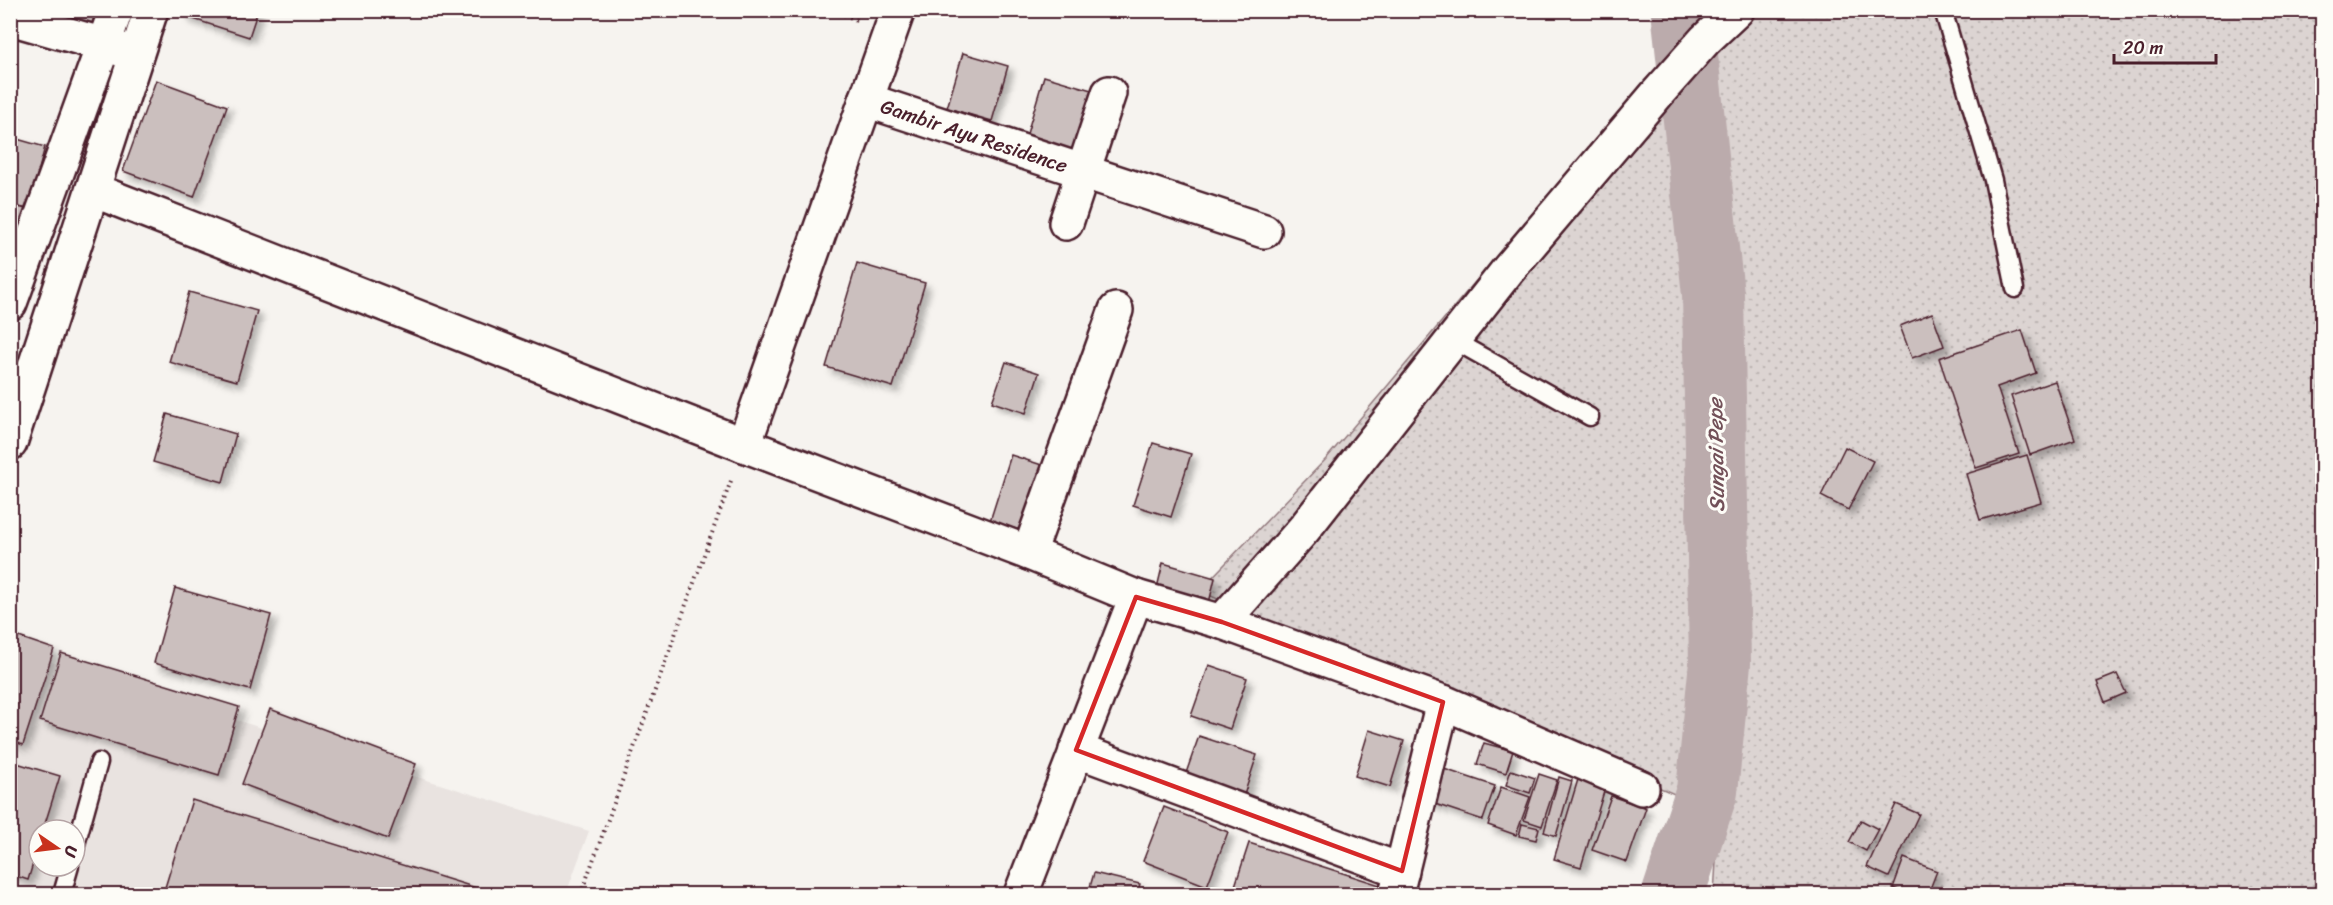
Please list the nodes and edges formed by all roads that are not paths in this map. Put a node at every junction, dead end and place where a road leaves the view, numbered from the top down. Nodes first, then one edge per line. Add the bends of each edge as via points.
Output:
1 (116, 10) edge
2 (151, 10) edge
3 (898, 10) edge
4 (1737, 10) edge
5 (1943, 10) edge
6 (10, 18) edge
7 (105, 45) junction
8 (136, 54) junction
9 (1109, 93) dead end
10 (866, 100) junction
11 (1083, 172) junction
12 (93, 190) junction
13 (1066, 224) dead end
14 (1264, 231) dead end
15 (2015, 289) dead end
16 (10, 303) edge
17 (1116, 310) dead end
18 (1453, 340) junction
19 (1590, 417) dead end
20 (10, 443) edge
21 (744, 445) junction
22 (1029, 553) junction
23 (1136, 597) junction
24 (1222, 622) junction
25 (1443, 702) junction
26 (1076, 750) junction
27 (99, 762) dead end
28 (1642, 788) dead end
29 (83, 818) edge
30 (67, 878) edge
31 (1399, 883) edge
32 (62, 894) edge
33 (1021, 894) edge

1 - 7 street
2 - 8 street
3 - 10 street
4 - 18 street via 1657,94
5 - 15 lane via 1992,180
6 - 7 street
7 - 8 street
7 - 16 street
8 - 12 street
9 - 11 street, Gambir Ayu Residence
10 - 11 street, Gambir Ayu Residence
10 - 21 street
11 - 13 street, Gambir Ayu Residence
11 - 14 street, Gambir Ayu Residence
12 - 20 street
12 - 21 street
17 - 22 street
18 - 19 lane
18 - 24 street via 1304,529
21 - 22 street
22 - 23 street
23 - 24 street
23 - 26 street
24 - 25 street
25 - 28 street
25 - 31 street
26 - 31 street
26 - 33 street
27 - 29 lane
30 - 32 lane

